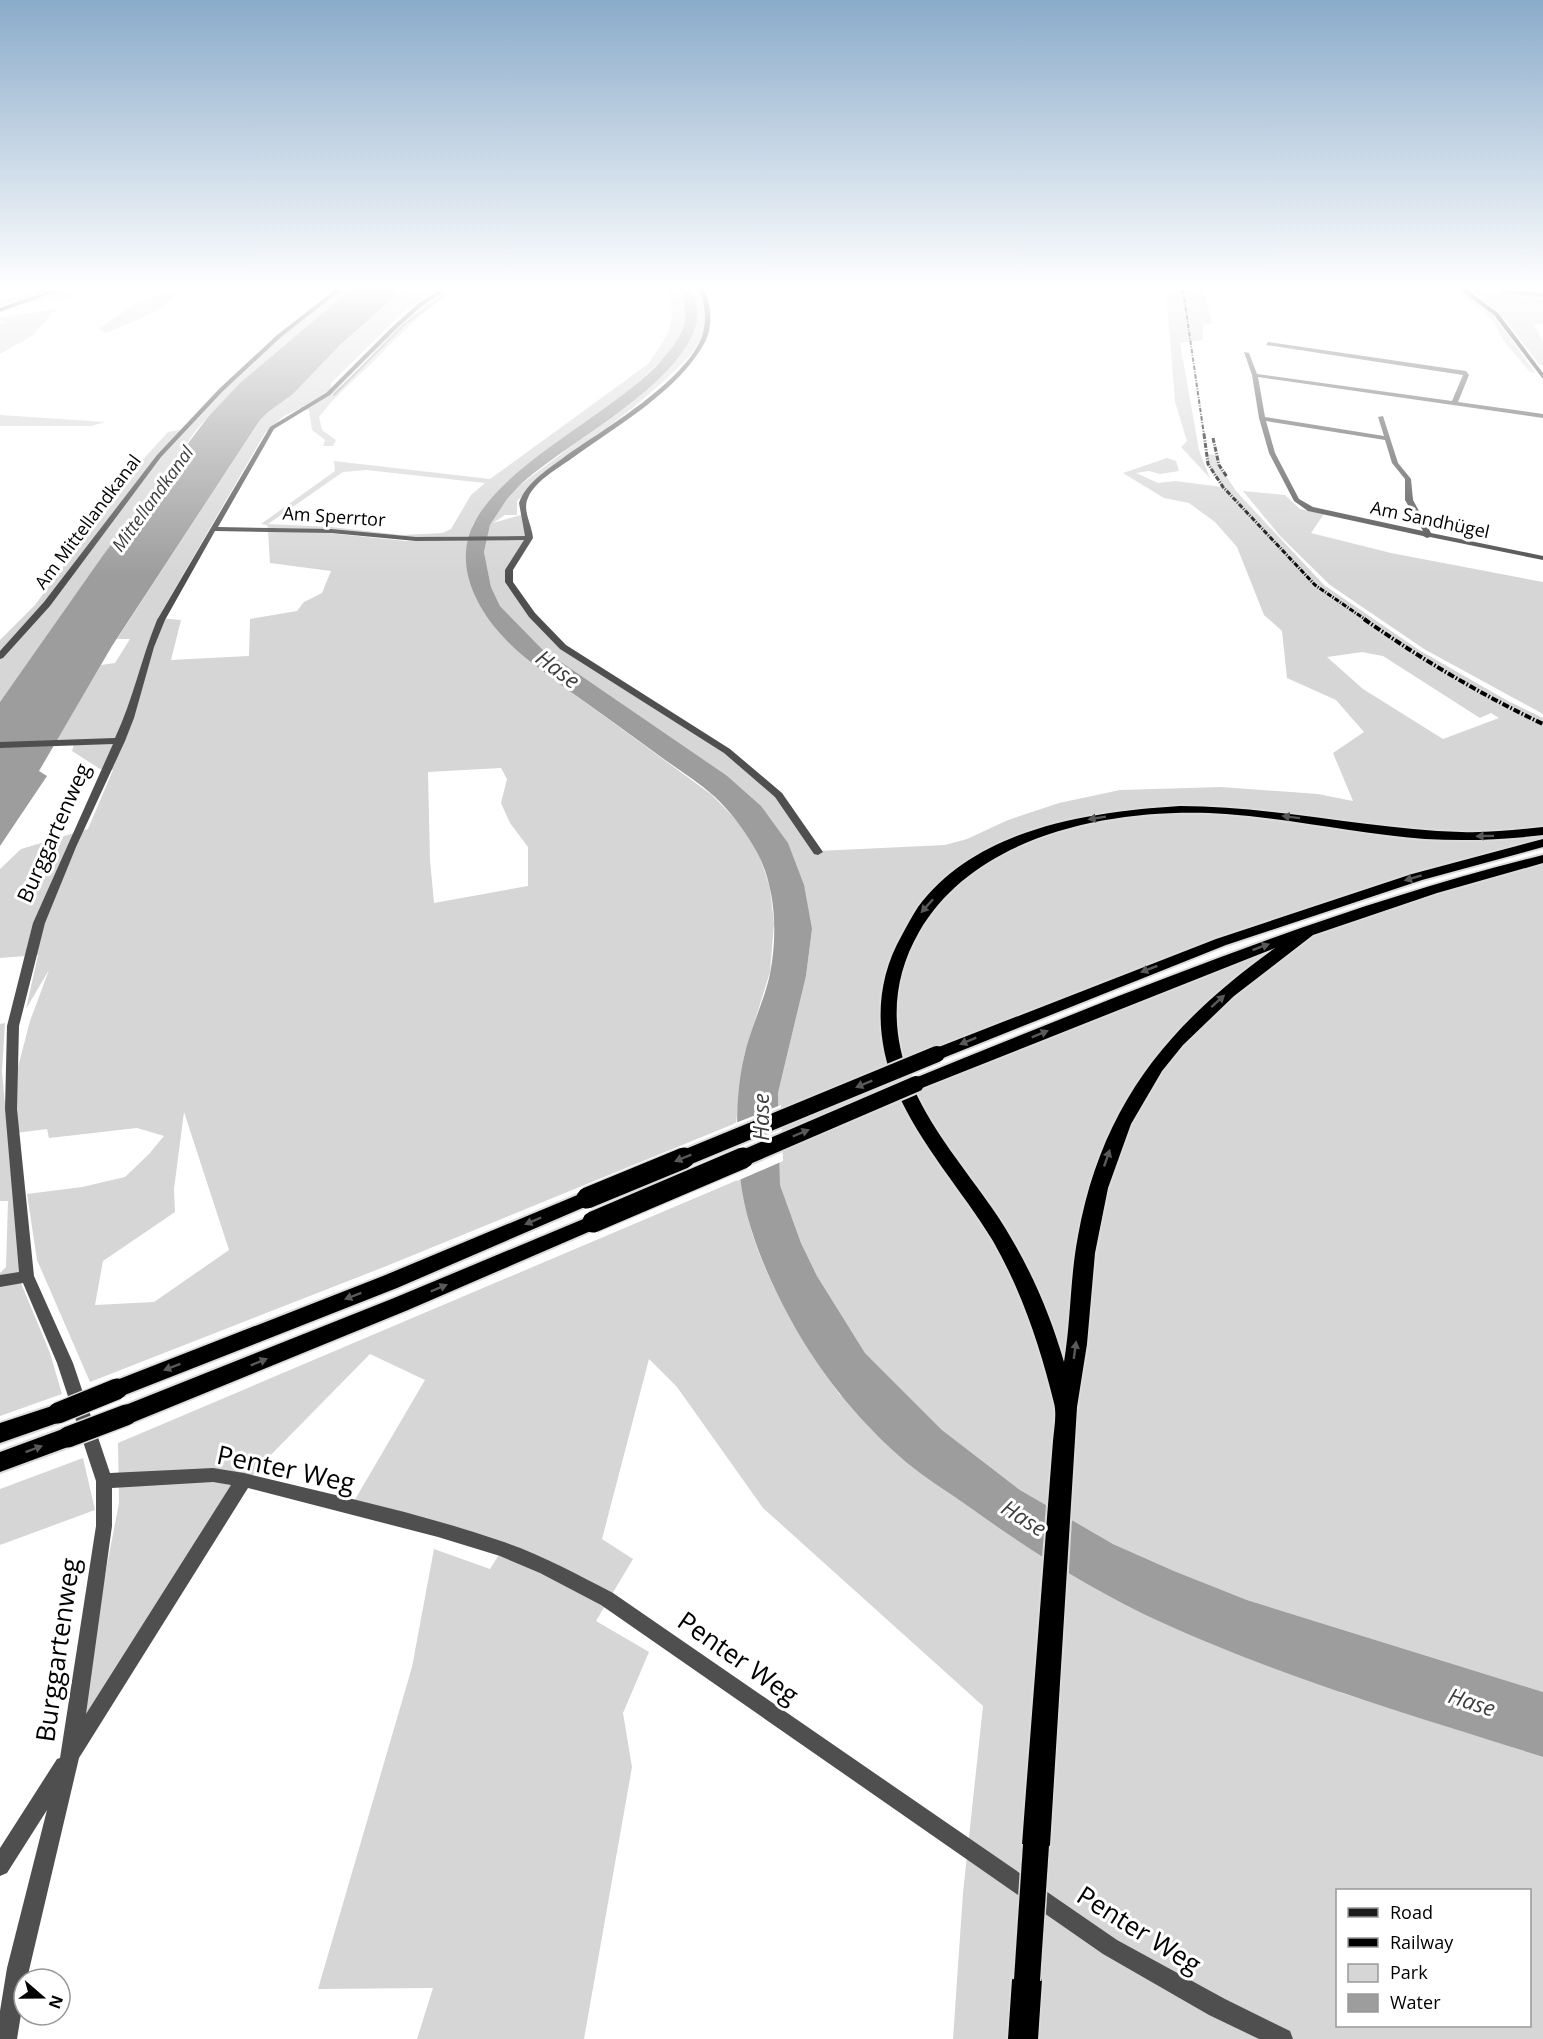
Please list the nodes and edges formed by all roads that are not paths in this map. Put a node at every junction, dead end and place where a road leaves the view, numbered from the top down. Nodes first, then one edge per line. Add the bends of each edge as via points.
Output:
1 (226, 385) edge
2 (337, 385) edge
3 (664, 385) edge
4 (1257, 385) edge
5 (1325, 385) edge
6 (1462, 385) edge
7 (1454, 404) junction
8 (1543, 416) edge
9 (1381, 417) dead end
10 (1262, 418) junction
11 (1388, 439) junction
12 (213, 529) junction
13 (1428, 536) junction
14 (528, 538) junction
15 (1543, 558) edge
16 (0, 656) edge
17 (120, 741) junction
18 (0, 745) edge
19 (1543, 831) edge
20 (1543, 843) edge
21 (818, 852) dead end
22 (1543, 859) edge
23 (1312, 929) junction
24 (27, 1276) junction
25 (0, 1281) edge
26 (1066, 1407) junction
27 (0, 1433) edge
28 (0, 1462) edge
29 (244, 1480) junction
30 (104, 1481) junction
31 (70, 1756) junction
32 (0, 1866) edge
33 (6, 2039) edge
34 (1023, 2039) edge
35 (1282, 2039) edge

1 - 16 street, Am Mittellandkanal via 159,456 47,604
2 - 12 street via 272,428
3 - 14 street via 548,474 524,497
4 - 10 street
5 - 7 street
6 - 7 street
7 - 8 street
9 - 11 street
10 - 11 street
10 - 13 street, Am Sandhügel via 1272,453 1296,500 1311,509
11 - 13 street via 1395,463 1408,479 1409,500
12 - 14 street, Am Sperrtor via 330,531 396,538
12 - 17 street via 151,642
13 - 15 street, Am Sandhügel
14 - 21 street via 509,570 509,582 532,615 563,647 727,751 779,795
17 - 18 street, Burggartenweg
17 - 24 street, Burggartenweg via 39,923 13,1026 11,1109
19 -> 26 highway via 1477,837 1225,810 1122,814 1053,829 994,852 967,868 921,912 893,969 887,1000 888,1035 898,1070 932,1135 1020,1273 1038,1312
20 -> 27 highway, bridge via 1417,877 1221,942 937,1054 390,1282
22 - 23 highway
26 -> 23 highway via 1090,1222 1101,1175 1135,1096 1202,1016
28 -> 23 highway, bridge via 401,1304 947,1072
24 - 25 street
24 - 30 street, Burggartenweg via 65,1363
26 - 34 highway, bridge
29 - 30 street, Penter Weg via 213,1475
29 - 31 street
29 - 35 street, Penter Weg via 502,1549 607,1599 1110,1947
30 - 31 street, Burggartenweg via 104,1526
31 - 32 street
31 - 33 street, Burggartenweg via 18,1968

